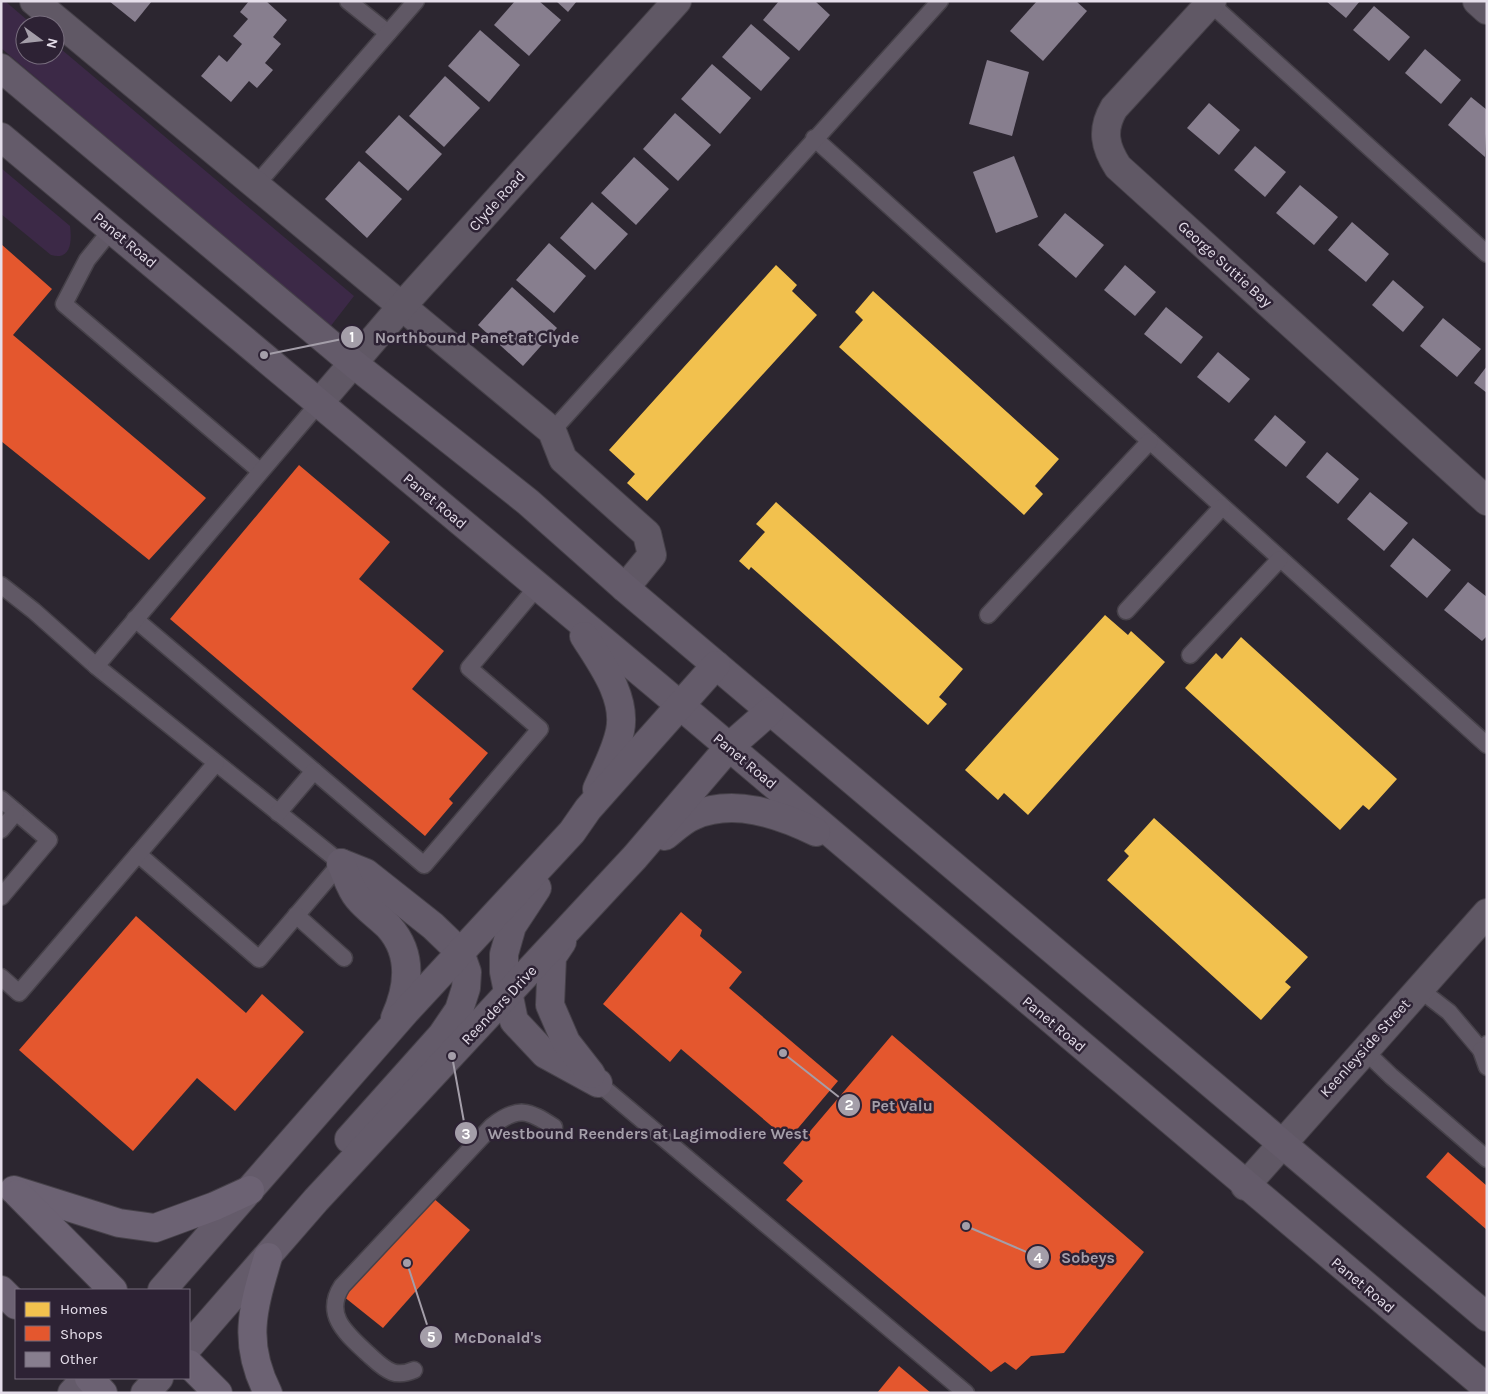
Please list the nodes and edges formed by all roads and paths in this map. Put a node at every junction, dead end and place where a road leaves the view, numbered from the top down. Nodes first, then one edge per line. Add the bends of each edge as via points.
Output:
1 (34, 1) edge
2 (348, 1) edge
3 (416, 1) edge
4 (677, 1) edge
5 (940, 1) edge
6 (1477, 1) edge
7 (1211, 2) edge
8 (1487, 10) edge
9 (388, 33) junction
10 (1, 68) edge
11 (1, 137) edge
12 (814, 138) junction
13 (256, 185) junction
14 (112, 229) junction
15 (1487, 254) edge
16 (402, 306) junction
17 (354, 364) junction
18 (319, 403) junction
19 (552, 431) junction
20 (1150, 440) junction
21 (260, 471) junction
22 (1487, 502) edge
23 (1222, 506) junction
24 (1280, 558) junction
25 (1, 585) edge
26 (538, 587) junction
27 (625, 588) junction
28 (1126, 611) dead end
29 (570, 614) junction
30 (988, 614) dead end
31 (135, 619) junction
32 (1190, 655) dead end
33 (716, 665) junction
34 (96, 666) junction
35 (678, 706) junction
36 (770, 711) junction
37 (1487, 745) edge
38 (729, 748) junction
39 (216, 763) junction
40 (314, 771) junction
41 (1, 799) edge
42 (588, 809) junction
43 (16, 812) junction
44 (278, 813) junction
45 (1, 830) edge
46 (572, 832) junction
47 (842, 844) junction
48 (138, 854) junction
49 (635, 857) junction
50 (341, 863) junction
51 (1, 896) edge
52 (1487, 912) edge
53 (296, 916) junction
54 (576, 920) junction
55 (460, 952) junction
56 (344, 958) dead end
57 (1, 977) edge
58 (1418, 988) junction
59 (509, 995) junction
60 (390, 1030) junction
61 (1484, 1047) edge
62 (1364, 1051) junction
63 (1487, 1066) edge
64 (598, 1083) junction
65 (554, 1127) dead end
66 (1281, 1144) junction
67 (1487, 1158) edge
68 (8, 1184) edge
69 (1245, 1186) junction
70 (250, 1190) junction
71 (316, 1200) junction
72 (268, 1257) junction
73 (112, 1289) edge
74 (163, 1289) edge
75 (1, 1290) edge
76 (15, 1303) edge
77 (1484, 1311) edge
78 (190, 1345) edge
79 (190, 1365) edge
80 (414, 1370) dead end
81 (86, 1379) edge
82 (88, 1379) edge
83 (158, 1379) edge
84 (1487, 1388) edge
85 (72, 1393) edge
86 (103, 1393) edge
87 (145, 1393) edge
88 (218, 1393) edge
89 (268, 1393) edge
90 (966, 1393) edge

1 - 13 street
2 - 9 lane
3 - 9 lane
4 - 16 street, Clyde Road
5 - 12 lane
6 - 8 street
7 - 15 lane
7 - 22 street, George Suttie Bay via 1114,108 1105,132 1111,156 1118,167
9 - 13 lane
10 - 17 street
11 - 14 street, Panet Road
12 - 19 lane
12 - 20 lane
13 - 16 street
14 - 18 street, Panet Road
14 - 21 lane via 87,260 64,304
16 - 17 street, Clyde Road
16 - 19 street
17 - 18 street, Clyde Road
17 - 27 street via 528,502
18 - 21 lane
18 - 26 street, Panet Road
19 - 27 street via 564,459 647,534 652,555
20 - 23 lane
20 - 30 lane
21 - 31 lane
23 - 24 lane
23 - 28 lane
24 - 32 lane
24 - 37 lane
25 - 34 lane
26 - 29 street, Panet Road
26 - 40 lane via 468,668 540,729 424,865
27 - 33 street
29 - 35 street, Panet Road
29 - 42 street via 606,672 619,703 620,730
31 - 34 lane
31 - 40 lane
33 - 35 street
33 - 36 street
34 - 39 lane
35 - 38 street, Panet Road
35 - 42 street
36 - 38 street, Reenders Drive
36 - 66 street
38 - 47 street, Panet Road
38 - 49 street, Reenders Drive
39 - 44 lane
39 - 48 lane
40 - 44 lane
41 - 43 lane
42 - 46 street
43 - 45 lane
43 - 51 lane via 50,840
44 - 50 lane
46 - 55 street
46 - 59 street via 512,926 504,954
47 - 49 street via 762,811 730,807 693,816
47 - 69 street, Panet Road
48 - 53 lane via 260,959
48 - 57 lane via 19,993
49 - 54 street, Reenders Drive
50 - 53 lane
50 - 55 street via 366,873
50 - 60 street via 357,897 390,928 406,957 405,990
52 - 58 street, Keenleyside Street
53 - 56 lane
54 - 59 street, Reenders Drive
54 - 64 street via 552,957 550,1004 566,1042
55 - 60 street
55 - 71 street via 467,972 459,1010 442,1035 345,1144
58 - 61 lane via 1450,1012
58 - 62 street, Keenleyside Street
59 - 64 street via 514,1021 545,1054
59 - 71 street, Reenders Drive
60 - 70 street
61 - 63 lane
62 - 66 street, Keenleyside Street
62 - 67 lane
64 - 90 lane
65 - 80 lane via 533,1114 519,1112 497,1122 336,1296 338,1321 344,1332 383,1368 404,1374
66 - 69 street, Keenleyside Street
66 - 77 street
68 - 70 main road via 119,1223 155,1228
68 - 73 main road
69 - 84 street, Panet Road
70 - 74 street
71 - 72 street, Reenders Drive
72 - 78 street, Reenders Drive
72 - 89 main road via 253,1311 252,1346
75 - 76 main road
79 - 88 main road
81 - 85 street
82 - 86 main road
83 - 87 street

